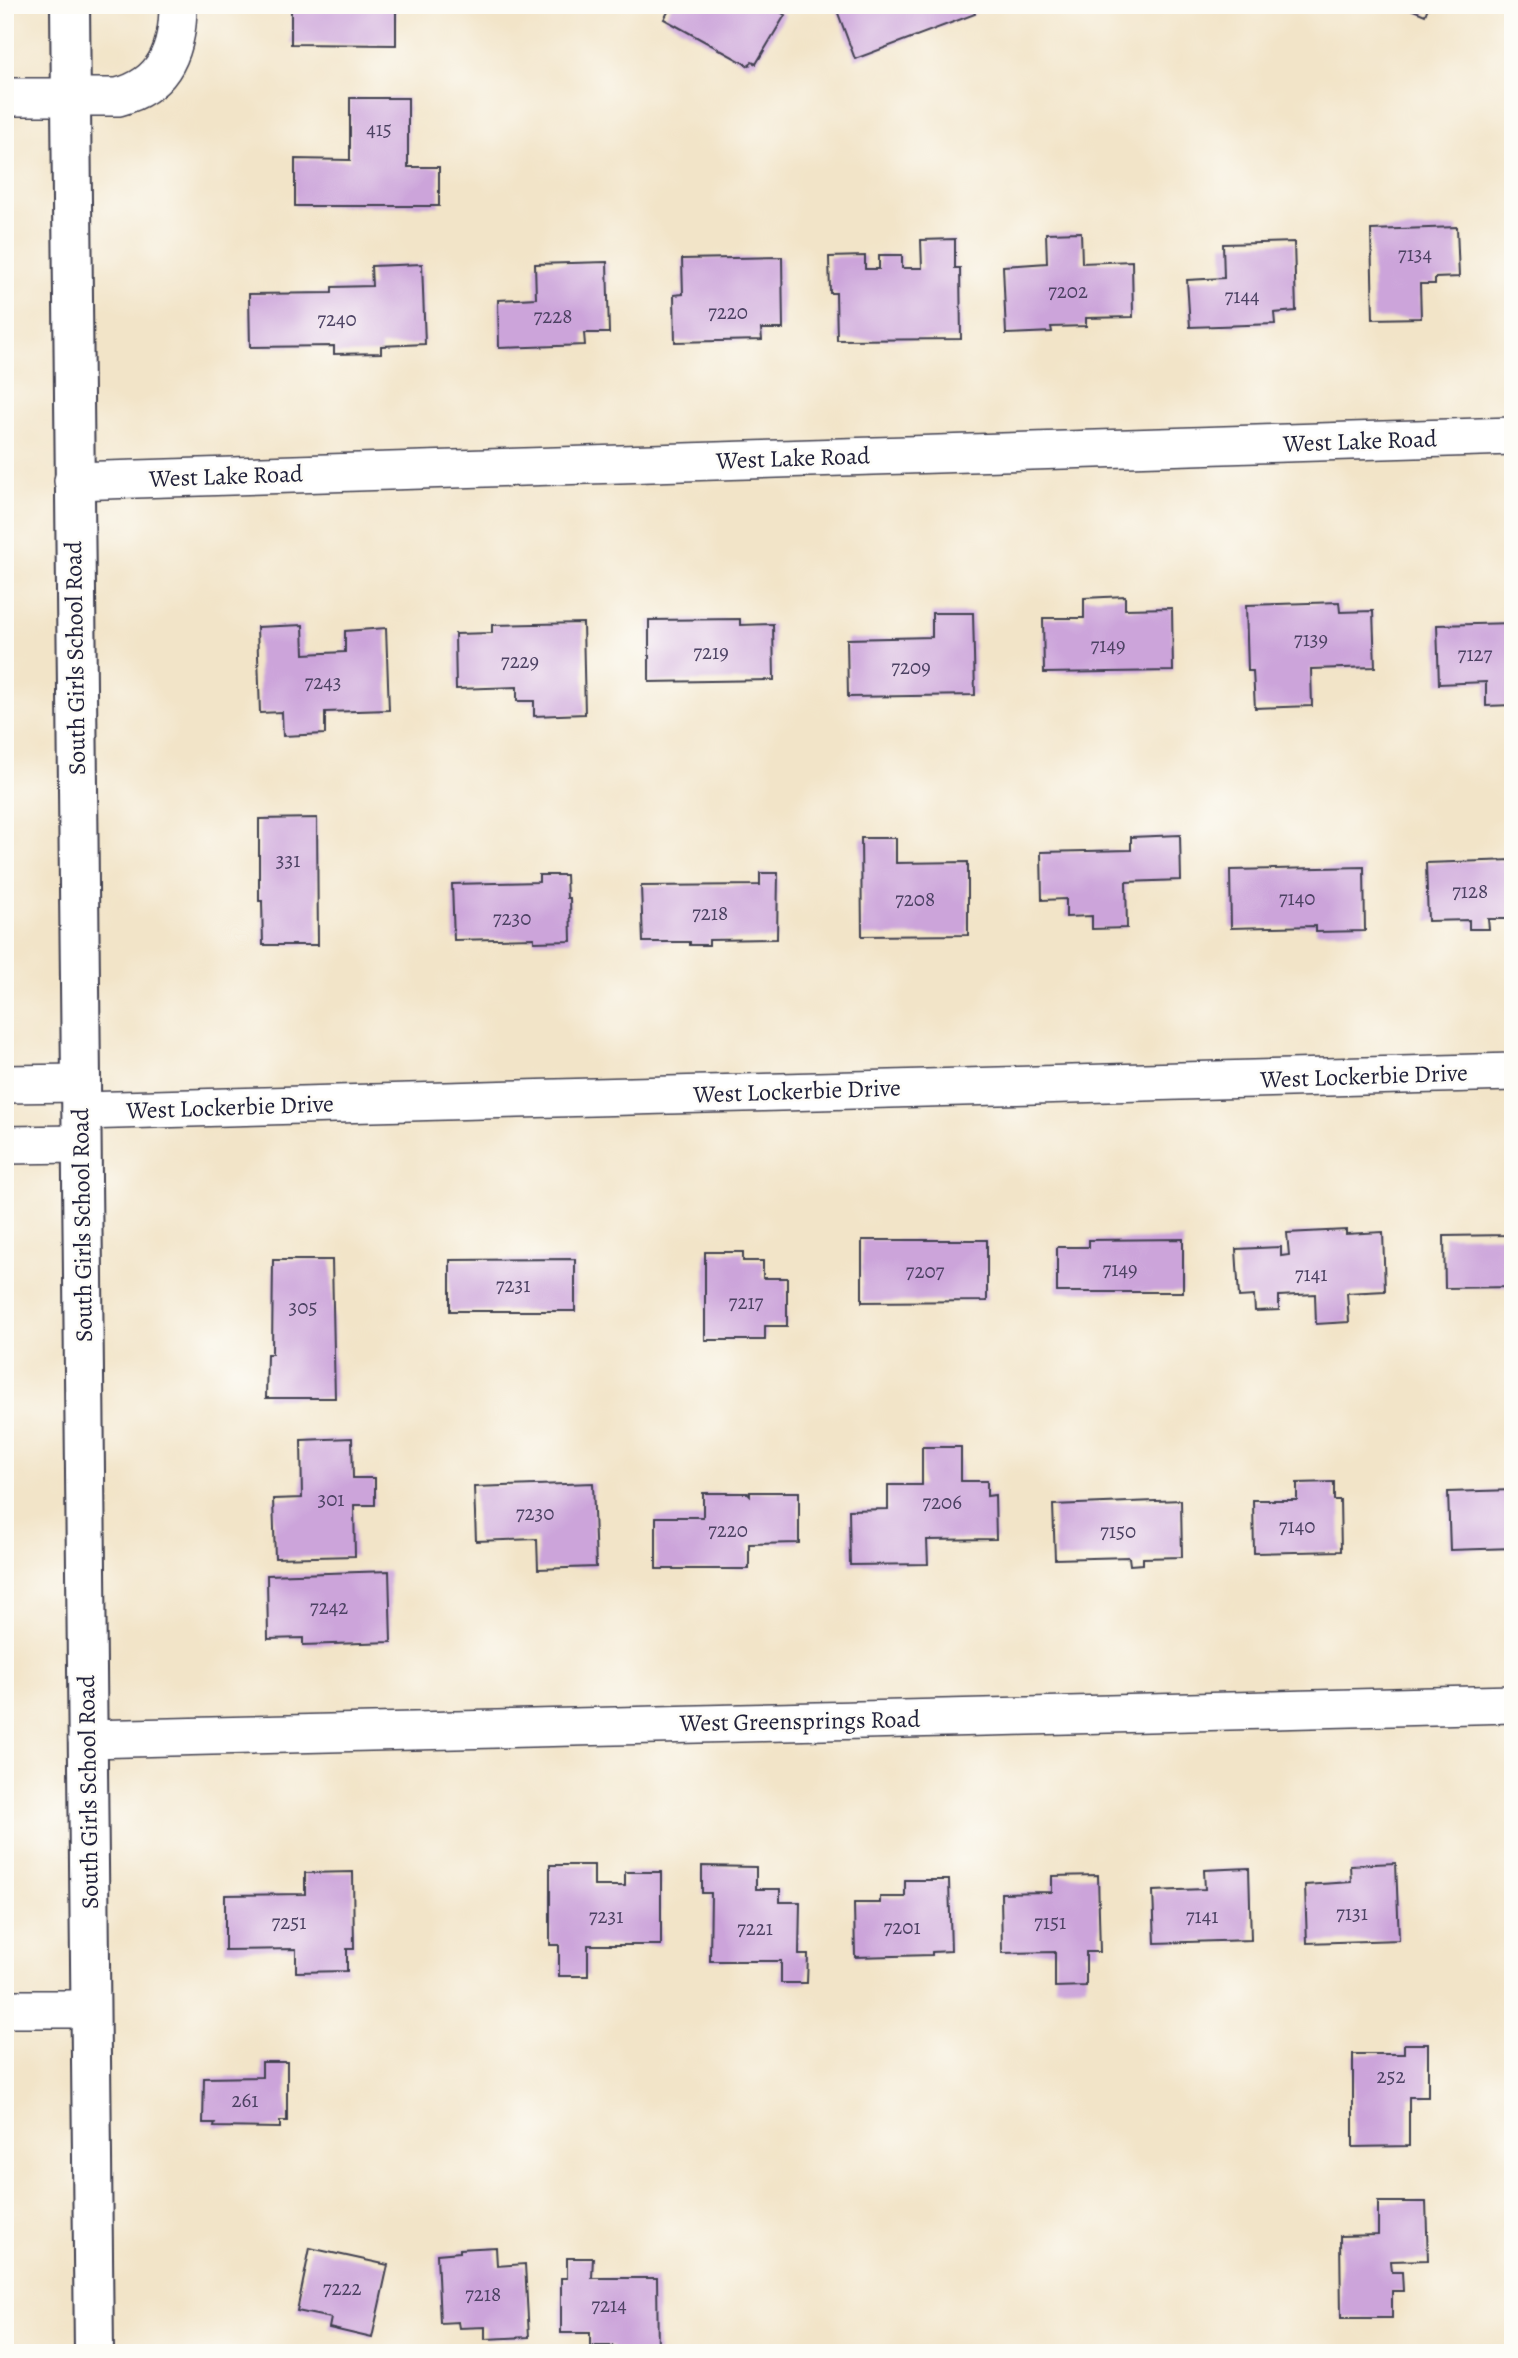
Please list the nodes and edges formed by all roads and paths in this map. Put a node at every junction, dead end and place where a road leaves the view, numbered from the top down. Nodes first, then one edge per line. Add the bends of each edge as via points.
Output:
1 (70, 5) edge
2 (178, 5) edge
3 (5, 97) edge
4 (70, 97) junction
5 (1513, 436) edge
6 (74, 481) junction
7 (1513, 1072) edge
8 (5, 1084) edge
9 (81, 1113) junction
10 (5, 1145) edge
11 (1513, 1704) edge
12 (87, 1738) junction
13 (5, 2009) edge
14 (90, 2009) junction
15 (94, 2353) edge

1 - 4 main road, South Girls School Road
2 - 4 street via 177,36 157,76 118,97
3 - 4 street
4 - 6 main road, South Girls School Road
5 - 6 street, West Lake Road
6 - 9 main road, South Girls School Road
7 - 9 street, West Lockerbie Drive
8 - 9 street
9 - 10 street
9 - 12 main road, South Girls School Road
11 - 12 street, West Greensprings Road
12 - 14 main road, South Girls School Road
13 - 14 street
14 - 15 main road, South Girls School Road

